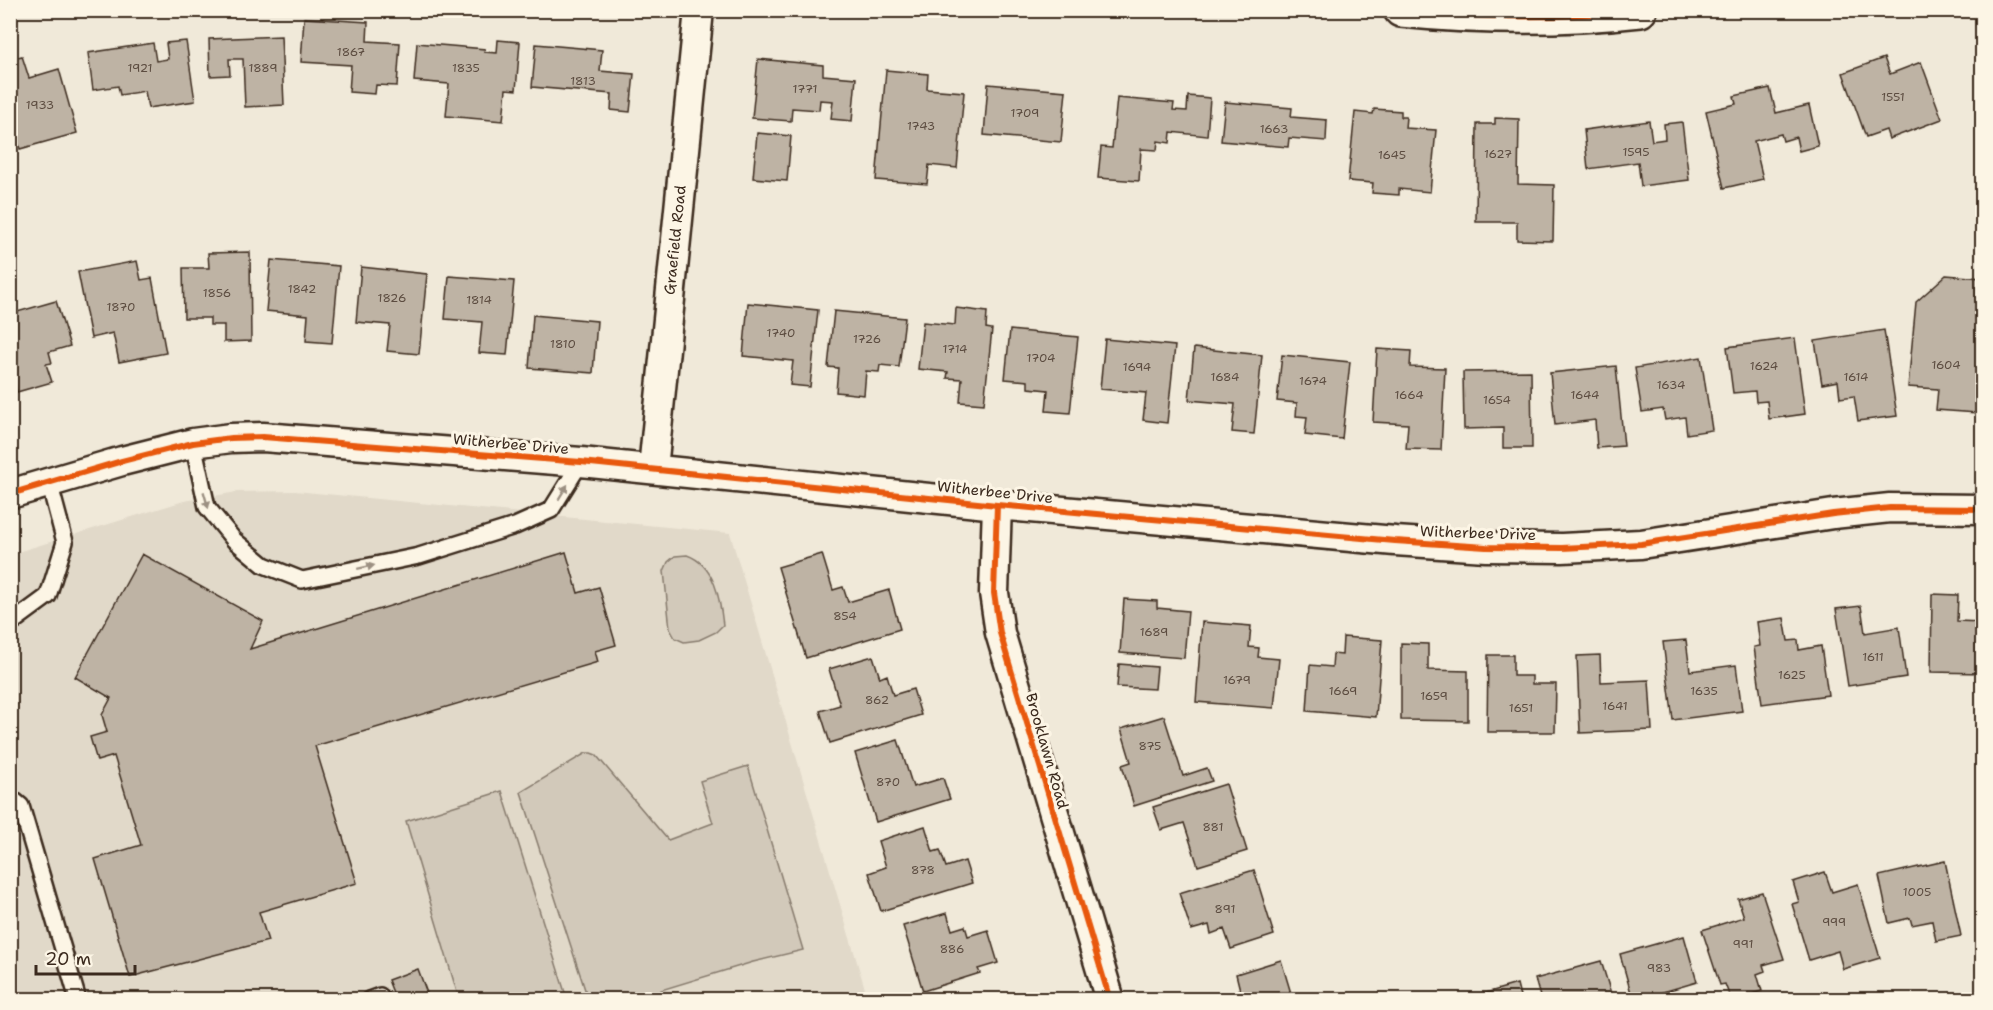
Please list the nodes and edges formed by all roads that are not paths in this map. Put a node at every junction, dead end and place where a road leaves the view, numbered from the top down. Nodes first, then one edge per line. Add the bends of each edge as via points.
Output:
1 (699, 10) edge
2 (1401, 10) edge
3 (1640, 10) edge
4 (193, 443) junction
5 (581, 462) junction
6 (654, 469) junction
7 (48, 482) junction
8 (10, 494) edge
9 (997, 505) junction
10 (1983, 509) edge
11 (10, 624) edge
12 (10, 797) edge
13 (78, 999) edge
14 (1110, 999) edge

1 - 6 street, Graefield Road
2 - 3 street via 1545,18
4 - 5 street, Witherbee Drive via 231,438 295,438
4 -> 5 lane via 207,507 234,540 264,565 302,580 419,556 515,526 551,510
4 - 7 street, Witherbee Drive
5 - 6 street, Witherbee Drive
6 - 9 street, Witherbee Drive
7 - 8 street, Witherbee Drive
7 - 11 lane via 65,542 48,596
9 - 10 street, Witherbee Drive via 1395,541 1562,548 1641,544 1890,508
9 - 14 street, Brooklawn Road via 994,593 1000,633
12 - 13 lane via 21,806

